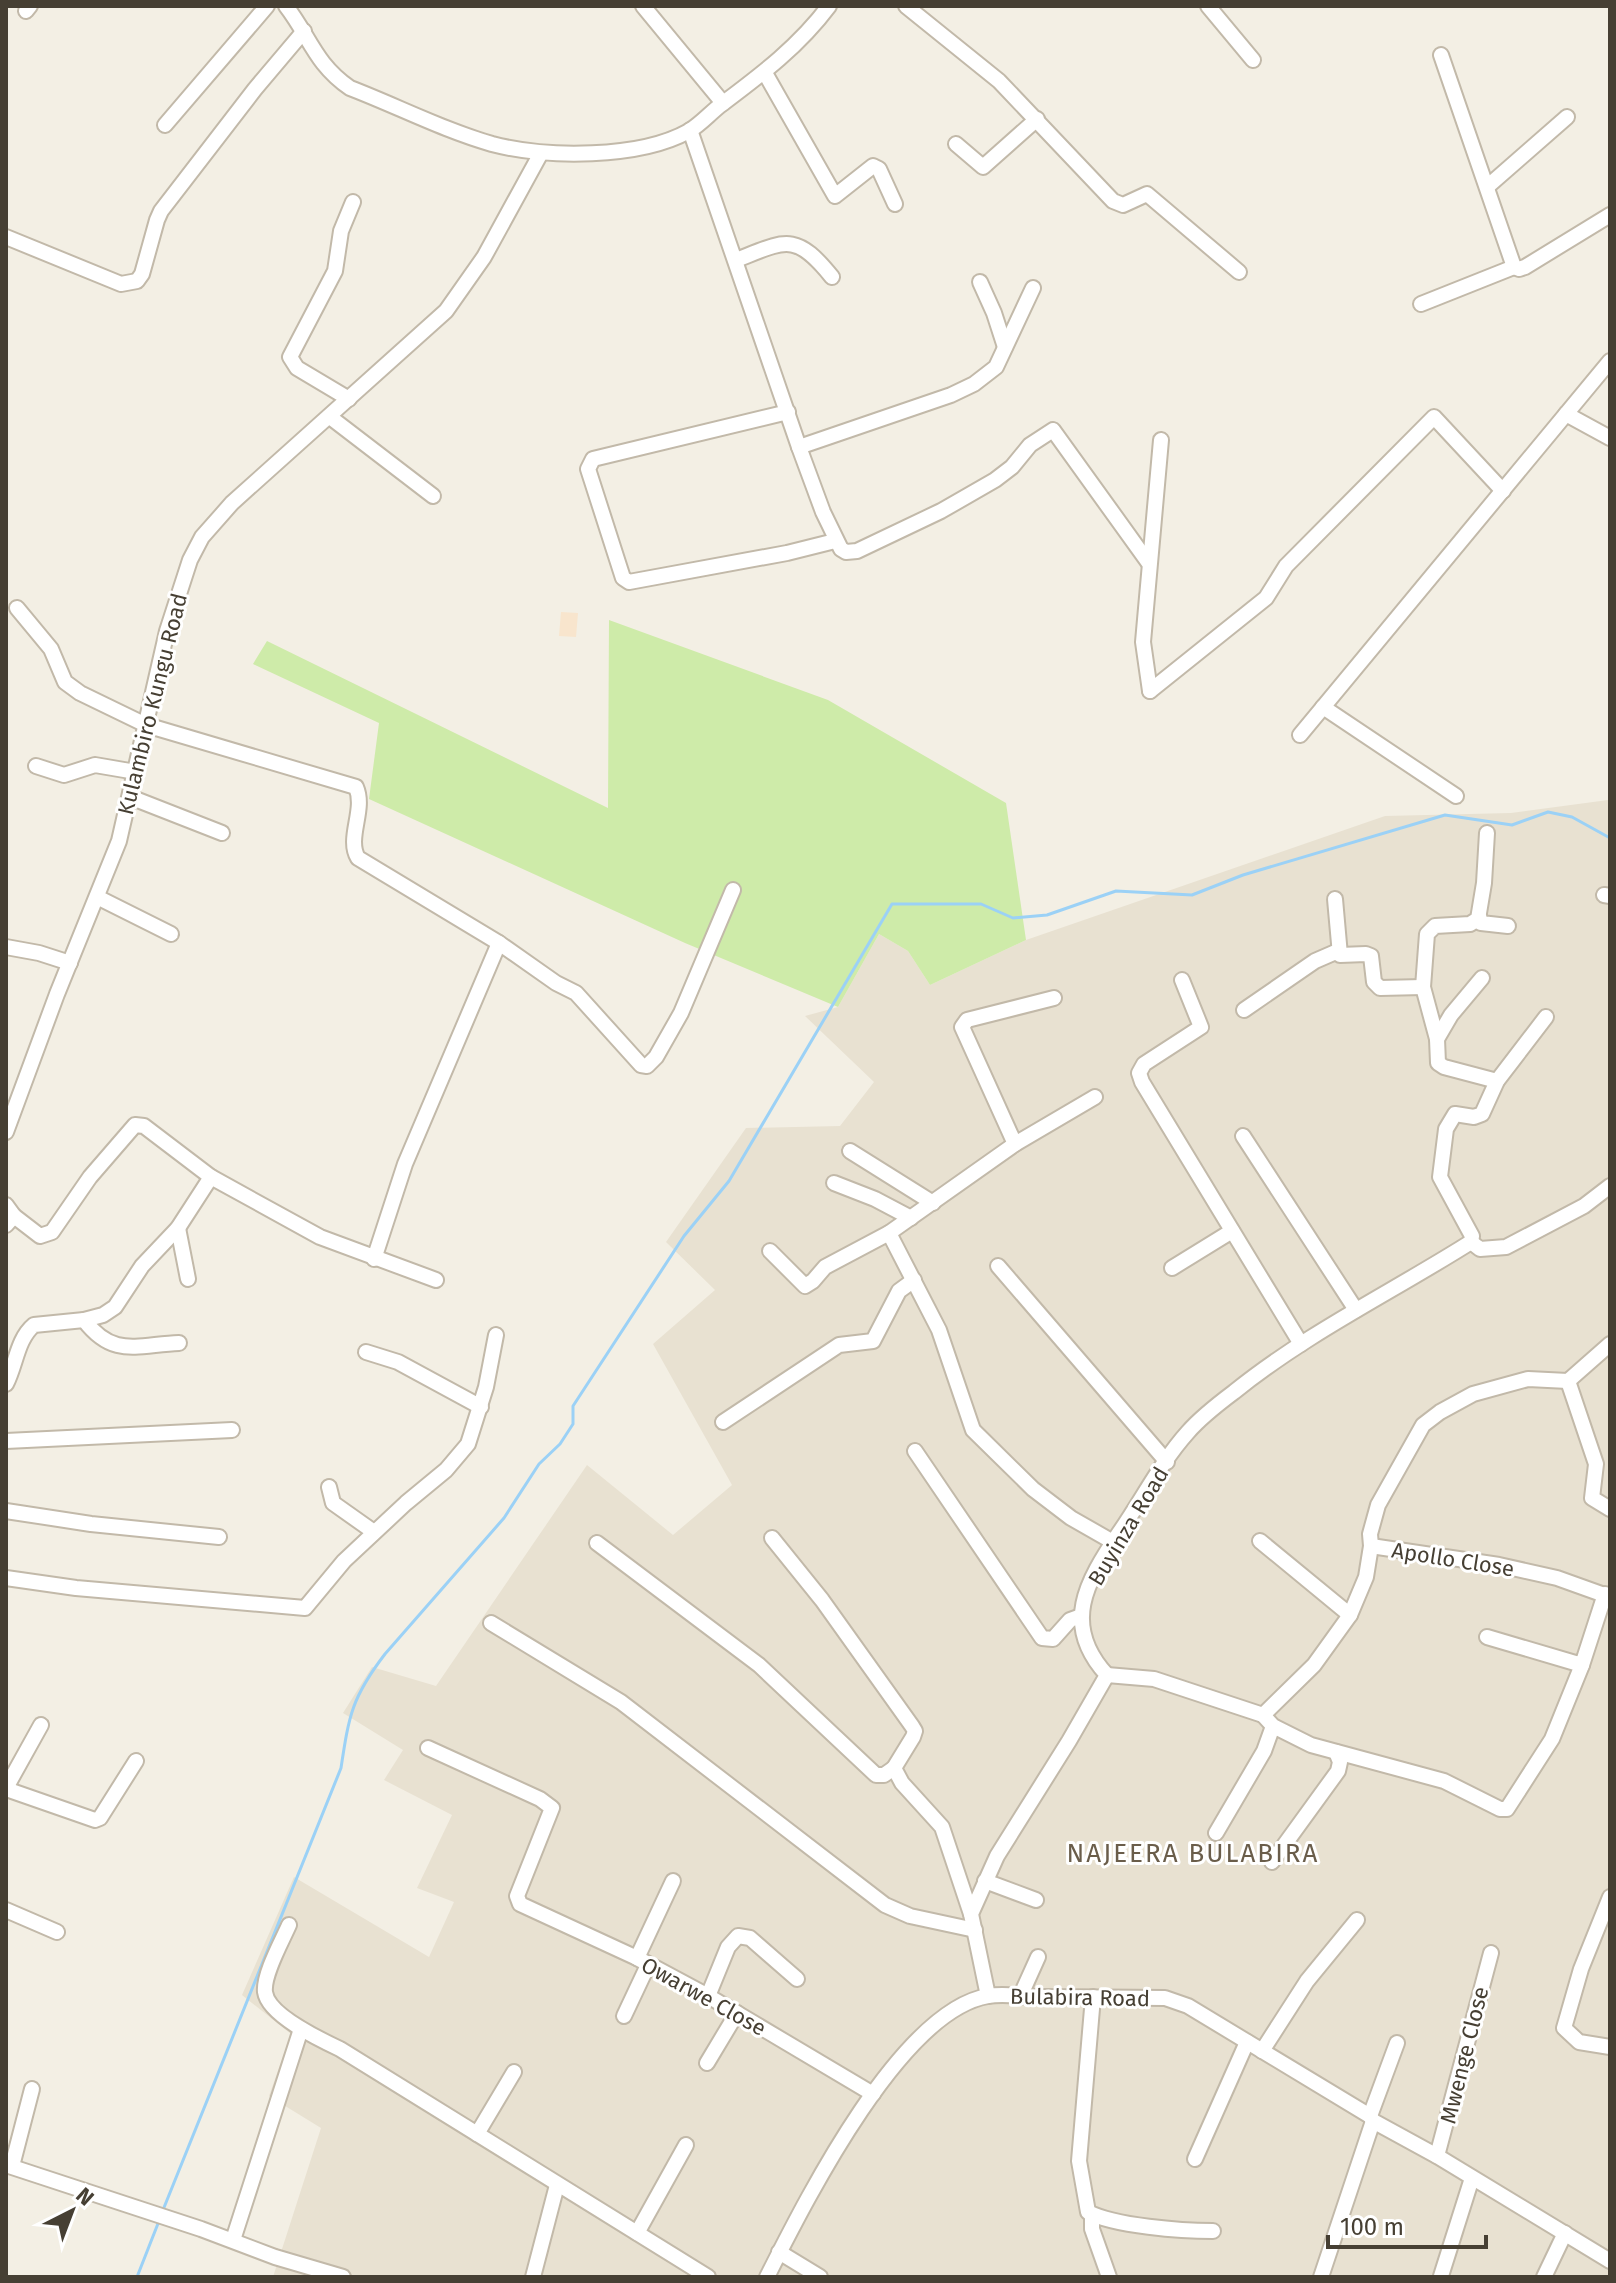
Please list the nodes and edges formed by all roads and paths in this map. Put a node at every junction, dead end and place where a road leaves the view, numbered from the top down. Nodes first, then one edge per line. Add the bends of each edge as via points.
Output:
1 (267, 6) edge
2 (286, 6) edge
3 (643, 6) edge
4 (906, 6) edge
5 (1208, 6) edge
6 (824, 8) edge
7 (304, 31) junction
8 (1441, 55) dead end
9 (1253, 60) dead end
10 (765, 73) junction
11 (723, 103) junction
12 (1567, 117) dead end
13 (1037, 119) junction
14 (165, 125) dead end
15 (690, 130) junction
16 (956, 144) dead end
17 (541, 153) junction
18 (1487, 187) junction
19 (353, 202) dead end
20 (895, 204) dead end
21 (1610, 215) edge
22 (6, 237) edge
23 (736, 260) junction
24 (1514, 267) junction
25 (1239, 272) dead end
26 (832, 277) dead end
27 (980, 282) dead end
28 (1033, 288) dead end
29 (1421, 304) dead end
30 (1005, 347) junction
31 (1610, 361) edge
32 (349, 399) junction
33 (788, 412) junction
34 (1566, 414) junction
35 (330, 417) junction
36 (1610, 438) edge
37 (1161, 440) dead end
38 (799, 447) junction
39 (1503, 491) junction
40 (433, 496) dead end
41 (835, 541) junction
42 (1148, 562) junction
43 (17, 608) dead end
44 (1323, 707) junction
45 (146, 725) junction
46 (1300, 735) dead end
47 (36, 766) dead end
48 (136, 772) junction
49 (1456, 796) dead end
50 (130, 797) junction
51 (222, 833) dead end
52 (1487, 833) dead end
53 (733, 890) dead end
54 (97, 897) junction
55 (1335, 899) dead end
56 (1479, 916) junction
57 (1508, 926) dead end
58 (171, 934) dead end
59 (499, 943) junction
60 (6, 947) edge
61 (1338, 951) junction
62 (70, 963) junction
63 (1482, 978) dead end
64 (1182, 980) dead end
65 (1423, 987) junction
66 (1054, 998) dead end
67 (1244, 1010) dead end
68 (1546, 1017) dead end
69 (1437, 1039) junction
70 (1497, 1081) junction
71 (1095, 1097) dead end
72 (6, 1132) edge
73 (1243, 1136) dead end
74 (1015, 1144) junction
75 (850, 1151) dead end
76 (211, 1177) junction
77 (834, 1183) dead end
78 (1610, 1186) edge
79 (933, 1203) junction
80 (9, 1215) edge
81 (900, 1226) junction
82 (178, 1228) junction
83 (1232, 1231) junction
84 (1471, 1242) junction
85 (770, 1251) dead end
86 (374, 1259) junction
87 (998, 1266) dead end
88 (1172, 1268) dead end
89 (188, 1279) dead end
90 (436, 1280) dead end
91 (914, 1280) junction
92 (1356, 1310) junction
93 (84, 1320) junction
94 (496, 1335) dead end
95 (179, 1343) dead end
96 (1301, 1344) junction
97 (1610, 1344) edge
98 (366, 1352) dead end
99 (1568, 1381) junction
100 (6, 1384) edge
101 (481, 1407) junction
102 (723, 1422) dead end
103 (232, 1430) dead end
104 (6, 1441) edge
105 (915, 1451) dead end
106 (1167, 1462) junction
107 (1603, 1464) edge
108 (329, 1487) dead end
109 (1610, 1509) edge
110 (6, 1511) edge
111 (374, 1532) junction
112 (219, 1537) dead end
113 (772, 1538) dead end
114 (1260, 1541) dead end
115 (1113, 1542) junction
116 (597, 1543) dead end
117 (1371, 1546) junction
118 (6, 1578) edge
119 (1608, 1595) edge
120 (1350, 1615) junction
121 (1081, 1616) junction
122 (491, 1623) dead end
123 (1487, 1637) dead end
124 (1582, 1665) junction
125 (1107, 1675) junction
126 (1268, 1720) junction
127 (41, 1725) dead end
128 (428, 1748) dead end
129 (1336, 1752) junction
130 (136, 1761) dead end
131 (894, 1768) junction
132 (6, 1788) edge
133 (1216, 1833) dead end
134 (1272, 1862) dead end
135 (673, 1881) dead end
136 (985, 1881) junction
137 (1610, 1897) edge
138 (1036, 1900) dead end
139 (6, 1910) edge
140 (971, 1914) junction
141 (1357, 1920) dead end
142 (289, 1925) dead end
143 (975, 1930) junction
144 (57, 1932) dead end
145 (1491, 1953) dead end
146 (1038, 1957) dead end
147 (642, 1961) junction
148 (797, 1979) dead end
149 (708, 1996) junction
150 (988, 1996) junction
151 (1020, 1997) junction
152 (1093, 1997) junction
153 (737, 2013) junction
154 (624, 2016) dead end
155 (301, 2029) junction
156 (1247, 2042) junction
157 (1397, 2043) dead end
158 (1610, 2047) edge
159 (1262, 2051) junction
160 (707, 2063) dead end
161 (514, 2072) dead end
162 (32, 2089) dead end
163 (873, 2094) junction
164 (1371, 2119) junction
165 (477, 2134) junction
166 (686, 2145) dead end
167 (1437, 2156) junction
168 (1195, 2159) dead end
169 (9, 2166) edge
170 (1472, 2178) junction
171 (557, 2185) junction
172 (1092, 2215) junction
173 (1213, 2231) dead end
174 (637, 2233) junction
175 (1565, 2233) junction
176 (233, 2240) junction
177 (779, 2252) junction
178 (1610, 2261) edge
179 (1441, 2276) edge
180 (343, 2277) edge
181 (533, 2277) edge
182 (708, 2277) edge
183 (767, 2277) edge
184 (820, 2277) edge
185 (1109, 2277) edge
186 (1321, 2277) edge
187 (1544, 2277) edge

1 - 14 street
2 - 7 street
3 - 11 street
4 - 13 street
5 - 9 street
6 - 10 street via 800,42
7 - 17 street via 318,59 350,88 468,136
7 - 22 street via 161,211 137,281 121,284
8 - 18 street
10 - 11 street
10 - 20 street via 835,196 873,166
11 - 15 street
12 - 18 street
13 - 16 street via 983,167
13 - 25 street via 1113,201 1123,205 1147,194
15 - 17 street via 627,149
15 - 23 street
17 - 32 street, Kulambiro Kungu Road via 484,257 446,311
18 - 24 street
19 - 32 street via 341,231 335,271 290,357 292,365
21 - 24 street via 1525,267
23 - 26 street via 789,243 805,249
23 - 33 street
24 - 29 street
27 - 30 street
28 - 30 street
30 - 38 street via 996,367 974,384
31 - 34 street
32 - 35 street, Kulambiro Kungu Road
33 - 38 street
33 - 41 street via 593,459 588,469 623,578 629,582
34 - 36 street
34 - 39 street
35 - 40 street
35 - 45 street, Kulambiro Kungu Road via 232,503 202,537 171,617
37 - 42 street
38 - 41 street
39 - 42 street via 1434,417 1286,566 1266,598 1150,691 1143,642
39 - 44 street
41 - 42 street via 846,552 857,551 941,511 1006,472 1030,445 1053,430
43 - 45 street via 51,649 68,686
44 - 46 street
44 - 49 street
45 - 48 street, Kulambiro Kungu Road
45 - 59 street via 351,784 359,800 354,846 358,858
47 - 48 street via 64,775 95,765
48 - 50 street, Kulambiro Kungu Road
50 - 51 street
50 - 54 street, Kulambiro Kungu Road
52 - 56 street
53 - 59 street via 681,1013 647,1066 635,1060 576,993
54 - 58 street
54 - 62 street, Kulambiro Kungu Road
55 - 61 street
56 - 57 street via 1481,923
56 - 65 street via 1474,924 1429,930
59 - 86 street via 405,1164
60 - 62 street
61 - 65 street via 1343,957 1371,956 1377,987
61 - 67 street
62 - 72 street, Kulambiro Kungu Road
63 - 69 street
64 - 83 street via 1201,1027 1141,1057 1139,1073
65 - 69 street
66 - 74 street via 967,1020 962,1027
68 - 70 street
69 - 70 street via 1439,1065
70 - 84 street via 1479,1117 1455,1114 1446,1129 1440,1177
71 - 74 street
73 - 92 street
74 - 79 street
75 - 79 street
76 - 80 street via 144,1126 135,1125 104,1158 52,1232 40,1236
76 - 82 street
76 - 86 street via 320,1237
77 - 81 street via 896,1210
78 - 84 street via 1584,1206 1506,1247 1480,1249
79 - 81 street
81 - 85 street via 825,1267 805,1286
81 - 91 street
82 - 89 street
82 - 93 street via 142,1266 115,1307
83 - 88 street
83 - 96 street
84 - 92 street, Buyinza Road
86 - 90 street
87 - 106 street
91 - 102 street via 899,1291 873,1341 839,1345
91 - 115 street via 943,1338 973,1430 1033,1489
92 - 96 street, Buyinza Road
93 - 95 street via 111,1345
93 - 100 street via 34,1325 22,1338
94 - 101 street
96 - 106 street, Buyinza Road via 1197,1423
97 - 99 street
98 - 101 street via 398,1362
99 - 107 street
99 - 117 street via 1539,1378 1511,1383 1473,1394 1429,1419 1378,1505
101 - 111 street via 457,1459
103 - 104 street
105 - 121 street via 1042,1638 1053,1639
106 - 115 street, Buyinza Road
107 - 109 street via 1592,1498
108 - 111 street via 333,1503
110 - 112 street
111 - 118 street via 305,1608
113 - 131 street via 915,1731
114 - 120 street
115 - 121 street, Buyinza Road
116 - 131 street via 759,1665 872,1772 884,1775
117 - 119 street, Apollo Close via 1499,1565
117 - 120 street, Apollo Close via 1366,1577
119 - 124 street
120 - 126 street, Apollo Close
121 - 125 street via 1082,1637
122 - 143 street via 621,1702 885,1905
123 - 124 street
124 - 129 street via 1552,1739 1507,1809 1444,1781
125 - 126 street via 1154,1679
125 - 136 street
126 - 129 street via 1311,1745
126 - 133 street via 1264,1751
127 - 132 street
128 - 147 street, Owarwe Close via 550,1806 518,1902
129 - 134 street via 1338,1771
130 - 132 street via 95,1820
131 - 140 street via 942,1827
135 - 147 street
136 - 138 street
136 - 140 street
137 - 158 street via 1564,2028 1579,2042
139 - 144 street
140 - 143 street
141 - 159 street via 1307,1981
142 - 155 street via 265,1991 271,2004
143 - 150 street
145 - 167 street, Mwenge Close
146 - 151 street
147 - 149 street, Owarwe Close
147 - 154 street
148 - 149 street via 750,1938 738,1936 728,1947
149 - 153 street, Owarwe Close
150 - 151 street, Bulabira Road
150 - 163 street, Bulabira Road via 938,2019
151 - 152 street, Bulabira Road
152 - 156 street, Bulabira Road via 1165,1998
152 - 172 street via 1079,2161
153 - 160 street
153 - 163 street, Owarwe Close
155 - 165 street
155 - 176 street
156 - 159 street, Bulabira Road
156 - 168 street
157 - 164 street
159 - 164 street, Bulabira Road
161 - 165 street
162 - 169 street
163 - 177 street, Bulabira Road
164 - 167 street, Bulabira Road
164 - 186 street
165 - 171 street
166 - 174 street
167 - 170 street, Bulabira Road
169 - 176 street
170 - 175 street, Bulabira Road
170 - 179 street
171 - 174 street
171 - 181 street
172 - 173 street
172 - 185 street
174 - 182 street
175 - 178 street, Bulabira Road
175 - 187 street
176 - 180 street
177 - 183 street, Bulabira Road
177 - 184 street

